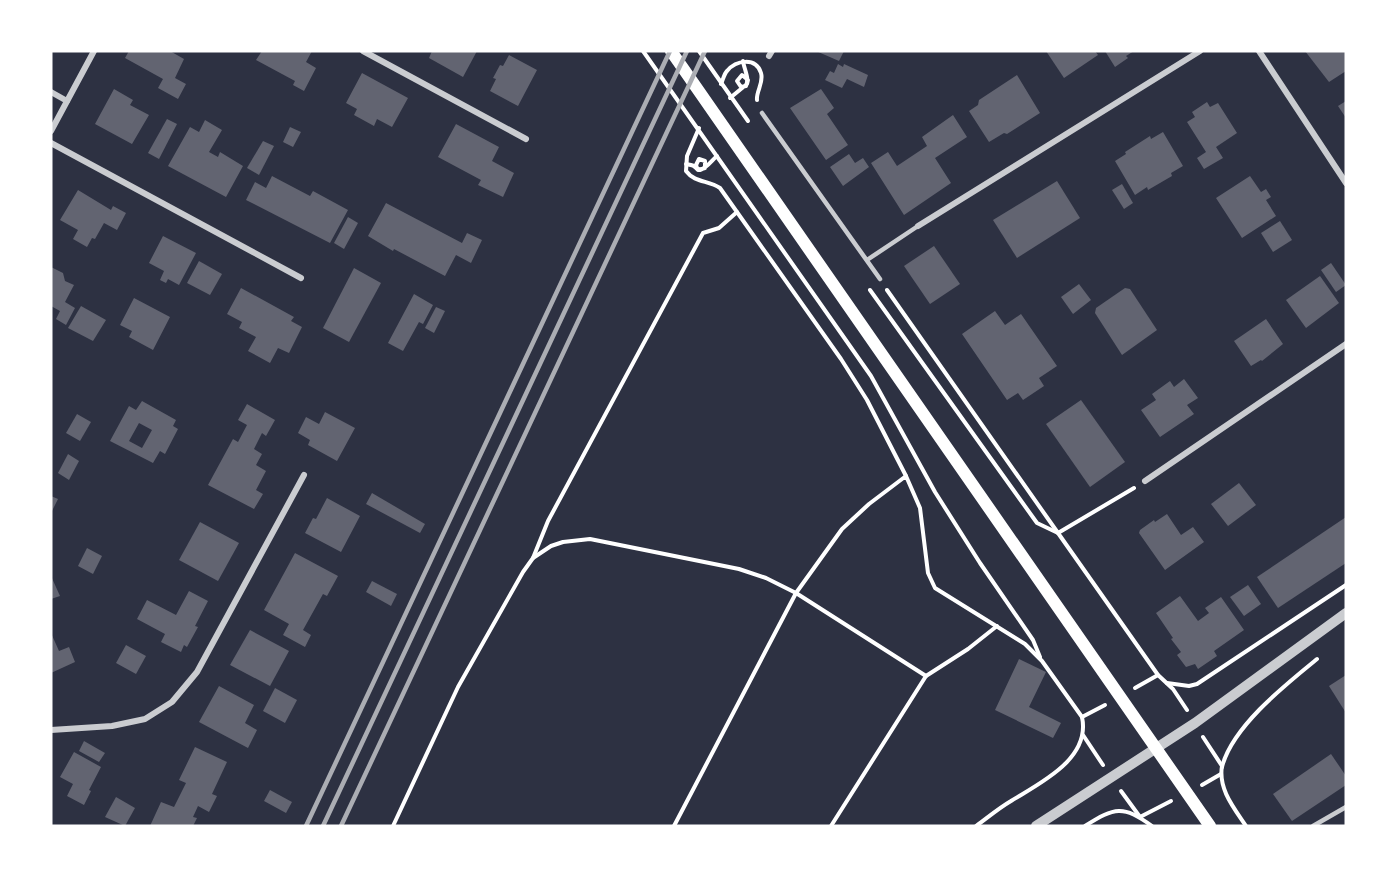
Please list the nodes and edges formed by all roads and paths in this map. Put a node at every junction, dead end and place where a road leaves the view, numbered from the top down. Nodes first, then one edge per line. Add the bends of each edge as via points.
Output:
1 (94, 51) edge
2 (363, 51) edge
3 (643, 51) edge
4 (671, 51) edge
5 (1200, 51) edge
6 (1259, 51) edge
7 (743, 61) junction
8 (727, 71) dead end
9 (739, 90) dead end
10 (51, 92) edge
11 (67, 101) junction
12 (760, 111) joint
13 (51, 131) edge
14 (526, 139) dead end
15 (51, 143) edge
16 (687, 156) dead end
17 (709, 163) dead end
18 (686, 164) junction
19 (1346, 183) edge
20 (737, 212) junction
21 (918, 226) joint
22 (867, 260) junction
23 (301, 278) dead end
24 (880, 279) joint
25 (1346, 344) edge
26 (990, 457) dead end
27 (304, 476) dead end
28 (906, 476) junction
29 (1145, 481) joint
30 (1058, 533) junction
31 (533, 558) junction
32 (1346, 585) edge
33 (796, 593) junction
34 (1346, 613) edge
35 (997, 626) junction
36 (1320, 656) dead end
37 (1042, 661) junction
38 (926, 676) junction
39 (51, 730) edge
40 (1156, 747) junction
41 (1222, 766) dead end
42 (1220, 775) junction
43 (1346, 807) edge
44 (393, 826) edge
45 (674, 826) edge
46 (831, 826) edge
47 (976, 826) edge
48 (1036, 826) edge
49 (1086, 826) edge
50 (1152, 826) edge
51 (1210, 826) edge
52 (1246, 826) edge
53 (1313, 826) edge

1 - 11 street
2 - 14 street
3 - 37 path via 871,376 935,492 1033,640
4 - 40 main road
5 - 21 street
6 - 19 street
7 - 8 path
7 - 9 path via 745,75 747,78 748,82 746,86 741,87 737,81 742,75 746,76 748,80 747,84
7 - 12 path via 758,66 761,72 756,96
10 - 11 street
11 - 13 street
12 - 22 lane
15 - 23 street
16 - 18 path
17 - 18 path via 704,169 700,170 697,168 696,162 702,159 706,164 705,168 702,170 698,170 694,165
18 - 20 path via 686,171 694,179 720,188
20 - 28 path via 841,359
20 - 31 path via 718,228 702,233 548,521
21 - 22 lane
22 - 24 lane
24 - 30 path
25 - 29 street
26 - 30 path via 1037,523
27 - 39 street via 197,672 172,702 145,719 112,726
28 - 33 path via 842,529
28 - 35 path via 920,508 930,581
29 - 30 path
30 - 32 path via 1158,675 1174,685 1197,684
31 - 33 path via 557,544 590,539 739,569
31 - 44 path via 458,687
33 - 38 path
33 - 45 path
34 - 40 street
35 - 37 path
35 - 38 path
36 - 42 path via 1243,727 1226,753
37 - 47 path via 1082,717 1083,735 1070,759
38 - 46 path
40 - 48 street
40 - 51 main road
41 - 42 path
42 - 52 path via 1228,800
43 - 53 lane
49 - 50 path via 1107,813 1123,811

